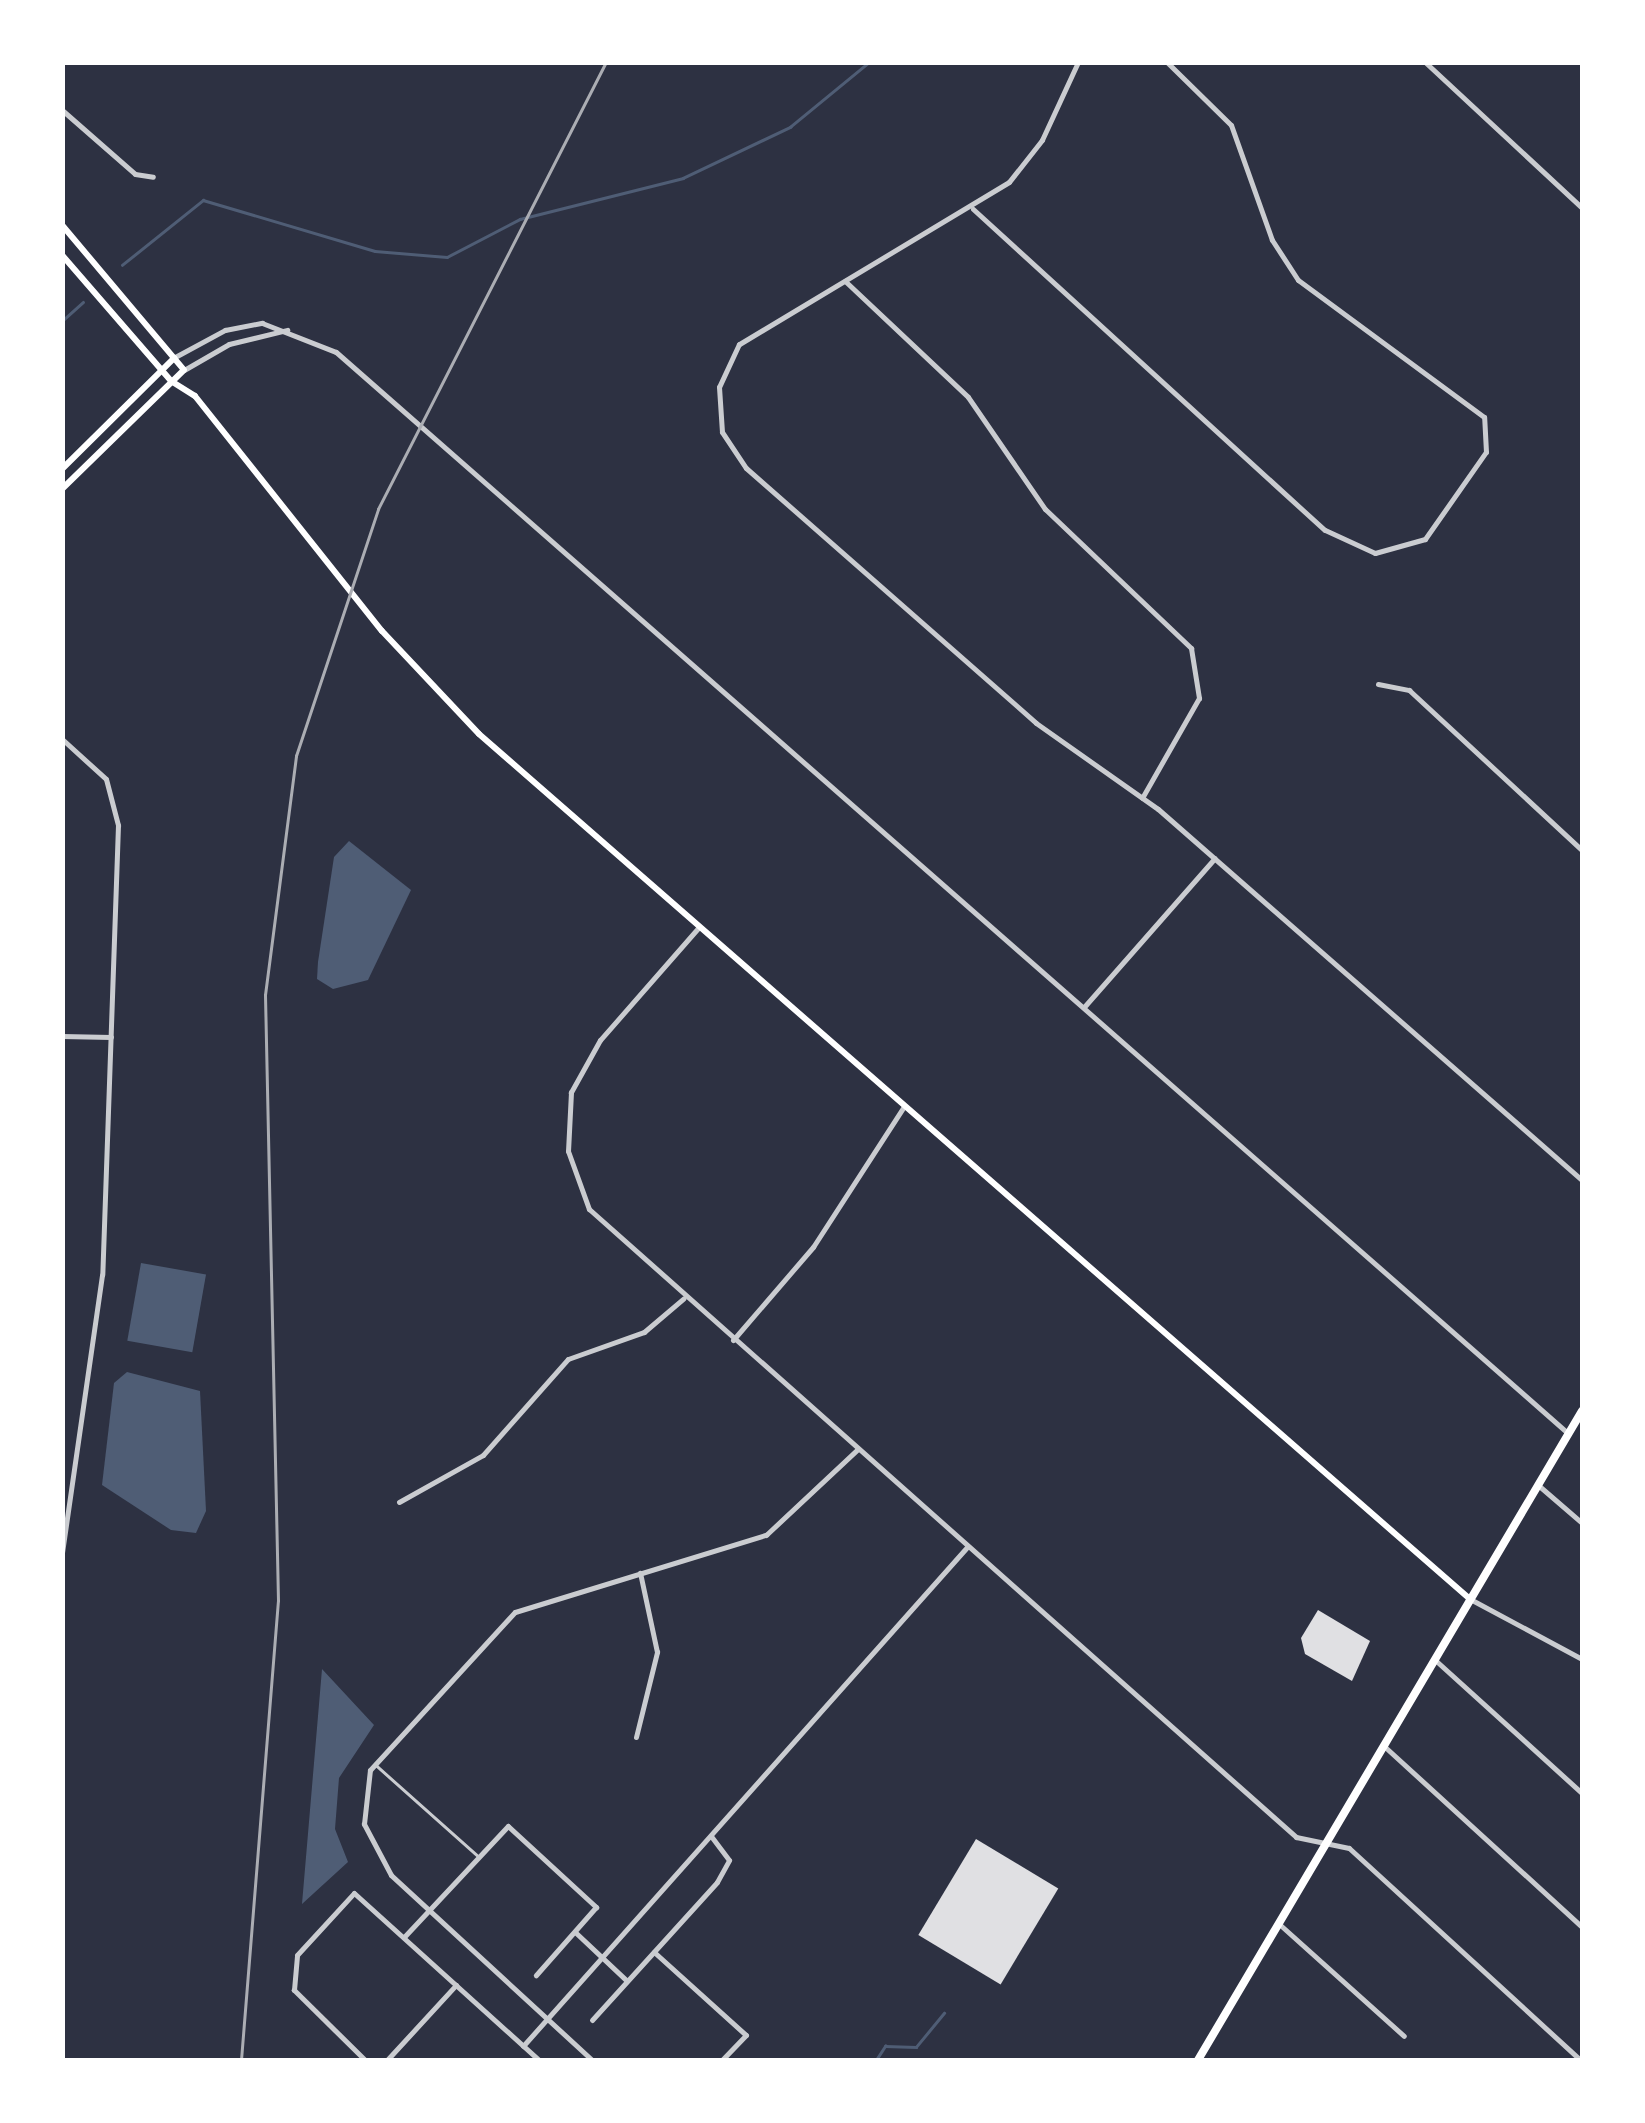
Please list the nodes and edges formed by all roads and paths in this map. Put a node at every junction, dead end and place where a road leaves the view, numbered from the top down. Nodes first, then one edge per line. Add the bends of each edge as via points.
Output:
1 (1078, 62) edge
2 (1168, 62) edge
3 (1426, 62) edge
4 (62, 110) edge
5 (153, 177) dead end
6 (1582, 208) edge
7 (973, 209) junction
8 (62, 226) edge
9 (62, 255) edge
10 (844, 281) junction
11 (287, 330) junction
12 (174, 358) junction
13 (162, 369) junction
14 (184, 370) junction
15 (171, 381) junction
16 (186, 387) junction
17 (62, 469) edge
18 (62, 490) edge
19 (1378, 684) dead end
20 (62, 739) edge
21 (1142, 798) junction
22 (1582, 850) edge
23 (1215, 858) junction
24 (699, 927) junction
25 (1084, 1008) junction
26 (62, 1036) edge
27 (111, 1037) junction
28 (903, 1108) junction
29 (1582, 1180) edge
30 (684, 1298) junction
31 (733, 1340) junction
32 (1582, 1411) edge
33 (1569, 1434) junction
34 (858, 1448) junction
35 (1538, 1485) junction
36 (399, 1502) dead end
37 (1582, 1522) edge
38 (968, 1546) junction
39 (62, 1553) edge
40 (640, 1573) junction
41 (1470, 1599) junction
42 (1582, 1658) edge
43 (1434, 1660) junction
44 (636, 1737) dead end
45 (1383, 1745) junction
46 (375, 1764) junction
47 (1582, 1793) edge
48 (712, 1836) junction
49 (1324, 1846) junction
50 (477, 1856) junction
51 (429, 1910) junction
52 (1278, 1923) junction
53 (1582, 1927) edge
54 (575, 1932) junction
55 (404, 1938) junction
56 (654, 1952) junction
57 (603, 1958) junction
58 (536, 1975) dead end
59 (627, 1980) junction
60 (456, 1985) junction
61 (548, 2019) junction
62 (592, 2020) dead end
63 (1404, 2036) dead end
64 (523, 2046) junction
65 (365, 2060) edge
66 (387, 2060) edge
67 (539, 2060) edge
68 (592, 2060) edge
69 (722, 2060) edge
70 (1198, 2060) edge
71 (1580, 2060) edge

1 - 7 street via 1030,158
2 - 7 street via 1231,125 1272,240 1298,280 1466,396 1486,422 1486,452 1434,532 1386,554 1344,542
3 - 6 street
4 - 5 street via 135,174
7 - 10 street
8 - 12 main road
9 - 13 main road
10 - 21 street via 968,397 1046,509 1191,648 1198,698
10 - 21 street via 760,326 731,354 717,408 734,455 1036,723
11 - 12 street via 237,326
11 - 14 street via 229,344
11 - 25 street via 336,352
12 - 13 main road
12 - 14 main road
13 - 15 main road
13 - 17 main road
14 - 15 main road
14 - 16 main road
15 - 16 main road
15 - 18 main road
16 - 24 main road via 436,692
19 - 22 street via 1409,690
20 - 27 street via 102,773 116,810
21 - 23 street
23 - 25 street
23 - 29 street
24 - 28 main road
24 - 30 street via 591,1053 565,1118 589,1209
25 - 33 street
26 - 27 street
27 - 39 street via 97,1342
28 - 31 street via 813,1247
28 - 41 main road
30 - 31 street
30 - 36 street via 644,1332 568,1359 483,1455
31 - 34 street
32 - 33 main road
33 - 35 main road
34 - 38 street
34 - 40 street via 781,1528
35 - 37 street
35 - 41 main road
38 - 48 street
38 - 49 street via 1296,1837
40 - 44 street via 657,1652
40 - 46 street via 506,1618
41 - 42 street
41 - 43 main road
43 - 45 main road
43 - 47 street
45 - 49 main road
45 - 53 street
46 - 50 lane
46 - 51 street via 361,1798 370,1840
48 - 56 street via 727,1852 726,1868
48 - 57 street
49 - 52 main road
49 - 71 street via 1348,1848
50 - 51 street
50 - 54 street via 508,1826 591,1898 596,1907
51 - 55 street
51 - 61 street
52 - 63 street
52 - 70 main road
54 - 57 street
54 - 58 street
55 - 60 street
55 - 65 street via 354,1893 298,1955 294,1990
56 - 59 street
56 - 69 street via 746,2035
57 - 59 street
57 - 61 street
59 - 62 street
60 - 64 street
60 - 66 street
61 - 64 street
61 - 68 street
64 - 67 street

